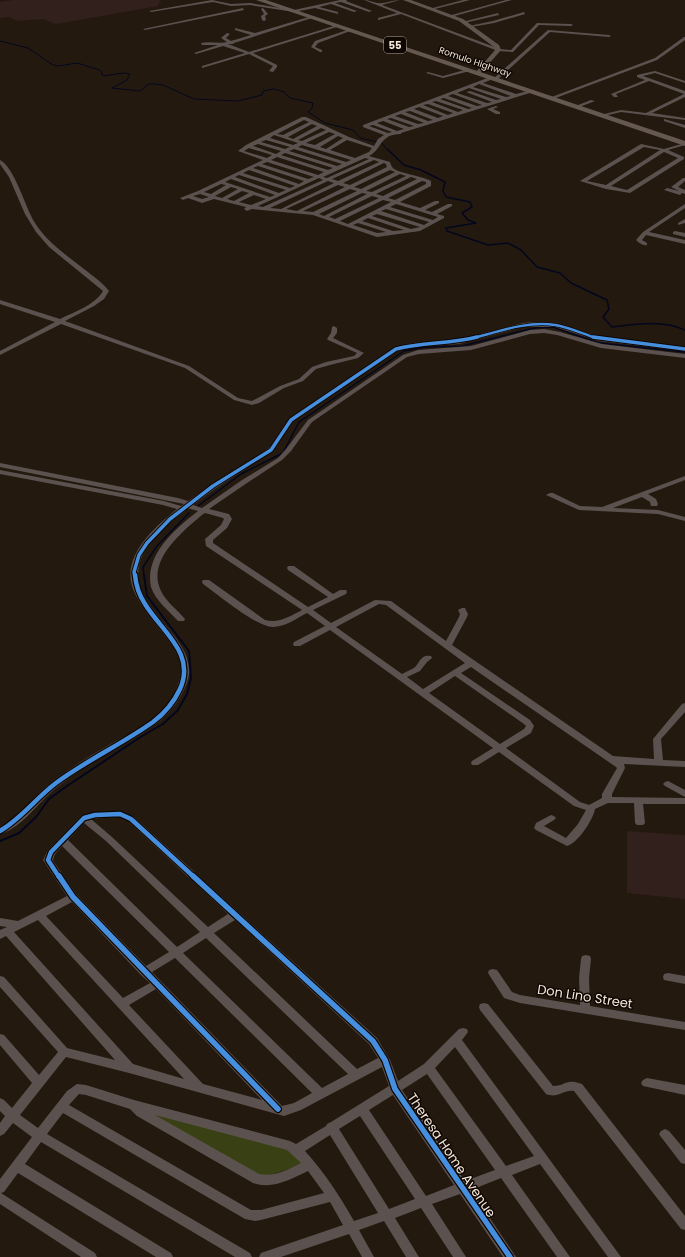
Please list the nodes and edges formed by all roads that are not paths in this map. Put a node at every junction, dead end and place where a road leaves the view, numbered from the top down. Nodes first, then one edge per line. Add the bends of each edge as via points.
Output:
1 (259, 0) edge
2 (344, 0) edge
3 (366, 0) edge
4 (398, 0) edge
5 (406, 0) edge
6 (468, 0) edge
7 (510, 0) edge
8 (217, 1) edge
9 (331, 3) junction
10 (235, 5) junction
11 (378, 5) junction
12 (315, 6) junction
13 (460, 8) dead end
14 (263, 9) junction
15 (274, 9) junction
16 (431, 9) junction
17 (151, 11) dead end
18 (294, 11) junction
19 (355, 11) dead end
20 (370, 11) dead end
21 (469, 11) junction
22 (524, 13) dead end
23 (337, 14) dead end
24 (402, 14) junction
25 (498, 14) dead end
26 (450, 16) junction
27 (313, 17) junction
28 (173, 18) dead end
29 (379, 19) dead end
30 (264, 20) dead end
31 (274, 22) dead end
32 (464, 22) junction
33 (571, 24) dead end
34 (287, 26) junction
35 (338, 26) junction
36 (471, 26) junction
37 (145, 29) dead end
38 (236, 29) dead end
39 (351, 30) junction
40 (228, 34) dead end
41 (257, 35) junction
42 (609, 36) dead end
43 (685, 38) edge
44 (232, 42) junction
45 (202, 44) dead end
46 (225, 45) junction
47 (498, 50) junction
48 (321, 52) dead end
49 (196, 53) dead end
50 (249, 54) junction
51 (203, 67) dead end
52 (468, 70) junction
53 (271, 71) dead end
54 (428, 73) dead end
55 (478, 73) junction
56 (493, 78) junction
57 (648, 80) junction
58 (685, 82) edge
59 (479, 83) junction
60 (469, 87) junction
61 (461, 89) junction
62 (534, 92) junction
63 (453, 93) junction
64 (685, 94) edge
65 (444, 96) junction
66 (516, 96) junction
67 (616, 96) dead end
68 (551, 98) junction
69 (436, 99) junction
70 (507, 99) junction
71 (593, 101) dead end
72 (427, 102) junction
73 (497, 102) junction
74 (418, 105) junction
75 (488, 105) junction
76 (576, 107) junction
77 (478, 108) junction
78 (409, 109) junction
79 (468, 111) junction
80 (400, 112) junction
81 (498, 113) dead end
82 (459, 114) junction
83 (650, 115) junction
84 (391, 116) junction
85 (602, 116) junction
86 (449, 117) junction
87 (383, 119) junction
88 (685, 119) edge
89 (439, 120) junction
90 (312, 122) junction
91 (373, 122) junction
92 (429, 123) junction
93 (320, 126) junction
94 (419, 126) junction
95 (685, 127) edge
96 (409, 129) junction
97 (329, 130) junction
98 (375, 130) junction
99 (363, 131) dead end
100 (399, 132) junction
101 (274, 134) junction
102 (338, 134) junction
103 (388, 136) junction
104 (284, 137) junction
105 (266, 138) junction
106 (347, 138) junction
107 (294, 140) junction
108 (257, 142) junction
109 (305, 143) junction
110 (377, 144) junction
111 (685, 144) edge
112 (248, 146) junction
113 (295, 147) junction
114 (316, 147) junction
115 (327, 150) junction
116 (664, 150) junction
117 (286, 151) junction
118 (277, 155) junction
119 (364, 156) junction
120 (373, 158) junction
121 (267, 160) junction
122 (356, 160) junction
123 (0, 161) edge
124 (383, 162) junction
125 (258, 164) junction
126 (347, 164) junction
127 (248, 168) junction
128 (337, 168) junction
129 (390, 168) junction
130 (328, 172) junction
131 (400, 172) junction
132 (238, 173) junction
133 (411, 175) junction
134 (317, 176) junction
135 (229, 177) junction
136 (422, 179) junction
137 (685, 179) edge
138 (327, 180) junction
139 (308, 181) junction
140 (220, 182) junction
141 (337, 183) junction
142 (231, 185) junction
143 (298, 185) junction
144 (349, 187) junction
145 (606, 187) junction
146 (242, 189) junction
147 (289, 189) junction
148 (667, 190) dead end
149 (361, 191) junction
150 (683, 191) edge
151 (200, 192) junction
152 (253, 193) junction
153 (278, 194) junction
154 (373, 195) junction
155 (212, 197) junction
156 (244, 198) junction
157 (269, 198) junction
158 (384, 198) junction
159 (222, 200) junction
160 (396, 202) junction
161 (437, 202) dead end
162 (233, 203) junction
163 (260, 203) junction
164 (415, 203) dead end
165 (450, 205) dead end
166 (408, 206) junction
167 (685, 206) edge
168 (386, 207) junction
169 (249, 208) junction
170 (265, 208) junction
171 (283, 210) junction
172 (420, 210) junction
173 (299, 211) junction
174 (377, 212) junction
175 (314, 214) junction
176 (432, 214) junction
177 (368, 216) junction
178 (325, 217) junction
179 (336, 221) junction
180 (358, 221) junction
181 (430, 224) junction
182 (348, 226) junction
183 (436, 230) dead end
184 (411, 231) junction
185 (675, 232) dead end
186 (394, 233) junction
187 (645, 233) junction
188 (685, 235) edge
189 (685, 242) edge
190 (645, 244) dead end
191 (0, 302) edge
192 (59, 321) junction
193 (522, 326) junction
194 (334, 328) dead end
195 (529, 332) junction
196 (685, 349) edge
197 (0, 353) edge
198 (685, 356) edge
199 (0, 465) edge
200 (0, 472) edge
201 (685, 478) edge
202 (550, 494) dead end
203 (643, 494) junction
204 (654, 504) dead end
205 (187, 506) junction
206 (204, 509) junction
207 (600, 510) junction
208 (685, 519) edge
209 (291, 568) dead end
210 (206, 582) dead end
211 (343, 592) dead end
212 (333, 597) junction
213 (308, 610) junction
214 (462, 610) dead end
215 (181, 620) dead end
216 (332, 627) junction
217 (297, 644) dead end
218 (447, 646) junction
219 (428, 658) dead end
220 (470, 663) junction
221 (456, 673) junction
222 (401, 677) junction
223 (423, 693) junction
224 (683, 710) edge
225 (500, 748) junction
226 (608, 758) junction
227 (475, 763) dead end
228 (659, 763) junction
229 (685, 764) edge
230 (668, 784) dead end
231 (685, 794) edge
232 (607, 800) junction
233 (638, 800) junction
234 (685, 801) edge
235 (592, 808) junction
236 (84, 818) junction
237 (551, 818) dead end
238 (640, 823) dead end
239 (0, 831) edge
240 (63, 841) junction
241 (73, 897) junction
242 (236, 914) junction
243 (39, 915) junction
244 (0, 922) edge
245 (20, 925) junction
246 (4, 933) edge
247 (206, 933) junction
248 (176, 952) junction
249 (586, 959) dead end
250 (145, 972) junction
251 (493, 973) dead end
252 (668, 977) dead end
253 (0, 980) edge
254 (685, 980) edge
255 (156, 984) junction
256 (122, 1004) junction
257 (484, 1007) dead end
258 (585, 1010) junction
259 (685, 1026) edge
260 (0, 1038) edge
261 (64, 1052) junction
262 (385, 1060) junction
263 (428, 1067) junction
264 (129, 1068) junction
265 (356, 1075) junction
266 (38, 1082) junction
267 (647, 1083) dead end
268 (199, 1087) junction
269 (396, 1089) junction
270 (685, 1090) edge
271 (321, 1095) junction
272 (0, 1103) edge
273 (134, 1105) junction
274 (61, 1106) junction
275 (278, 1109) junction
276 (362, 1109) junction
277 (12, 1116) junction
278 (331, 1128) junction
279 (0, 1131) edge
280 (665, 1134) dead end
281 (39, 1135) junction
282 (297, 1150) junction
283 (543, 1158) junction
284 (685, 1159) edge
285 (311, 1164) junction
286 (18, 1166) junction
287 (505, 1173) junction
288 (0, 1188) edge
289 (462, 1188) junction
290 (332, 1196) junction
291 (0, 1198) edge
292 (425, 1202) junction
293 (387, 1216) junction
294 (685, 1225) edge
295 (352, 1228) junction
296 (92, 1257) edge
297 (167, 1257) edge
298 (246, 1257) edge
299 (265, 1257) edge
300 (368, 1257) edge
301 (413, 1257) edge
302 (460, 1257) edge
303 (510, 1257) edge
304 (564, 1257) edge
305 (615, 1257) edge

1 - 18 highway, Romulo Highway / 55
2 - 9 street
2 - 20 street
3 - 11 street
4 - 11 street
5 - 16 street
6 - 16 street
7 - 21 street
8 - 10 street
8 - 17 street
9 - 12 street
9 - 19 street
10 - 15 street via 245,4
10 - 28 street
11 - 24 street
12 - 18 street
12 - 23 street
13 - 21 street
14 - 15 street
14 - 30 street via 266,14 263,16
14 - 37 street via 244,8
15 - 18 street
16 - 26 street
18 - 27 highway, Romulo Highway / 55
21 - 26 street
22 - 36 street
24 - 29 street
24 - 47 street
25 - 32 street
26 - 32 street
27 - 34 street
27 - 35 highway, Romulo Highway / 55
31 - 34 street
32 - 36 street
33 - 47 street via 538,24 512,50
34 - 41 street
35 - 39 highway, Romulo Highway / 55
35 - 50 street
36 - 47 street via 497,46
38 - 41 street
39 - 48 street via 316,42 313,47
39 - 52 highway, Romulo Highway / 55
40 - 44 street via 223,38
41 - 44 street
42 - 56 street via 549,31
43 - 68 street via 656,59
44 - 46 street
45 - 46 street via 210,42
46 - 49 street
46 - 50 street
47 - 55 street
50 - 51 street
50 - 53 street via 276,66
52 - 54 street via 443,77
52 - 55 highway, Romulo Highway / 55
55 - 56 highway, Romulo Highway / 55
56 - 59 street
56 - 62 highway, Romulo Highway / 55
57 - 58 street via 639,76 655,72
57 - 64 street
57 - 67 street via 614,94
59 - 60 street
59 - 66 street
60 - 61 street
60 - 70 street
61 - 63 street
61 - 73 street
62 - 66 street
62 - 68 highway, Romulo Highway / 55
62 - 81 street via 489,108
63 - 65 street
63 - 75 street
64 - 83 street
65 - 69 street
65 - 77 street
66 - 70 street
68 - 76 highway, Romulo Highway / 55
69 - 72 street
69 - 79 street
70 - 73 street
71 - 76 street
72 - 74 street
72 - 82 street
73 - 75 street
74 - 78 street
74 - 86 street
75 - 77 street
76 - 85 highway, Romulo Highway / 55
77 - 79 street
78 - 80 street
78 - 89 street
79 - 82 street
80 - 84 street
80 - 92 street
82 - 86 street
83 - 85 street via 618,111
83 - 88 street
83 - 95 street
84 - 87 street
84 - 94 street
85 - 111 highway, Romulo Highway / 55
86 - 89 street
87 - 91 street
87 - 96 street
89 - 92 street
90 - 93 street
90 - 101 street via 302,118
90 - 104 street
91 - 98 street via 365,126
91 - 100 street
92 - 94 street
93 - 97 street
93 - 107 street
94 - 96 street
96 - 100 street
97 - 102 street
97 - 109 street
98 - 99 street
98 - 103 street
100 - 103 street
101 - 104 street
101 - 105 street
102 - 106 street
102 - 114 street
103 - 110 street
104 - 107 street
105 - 108 street
105 - 113 street
106 - 110 street
106 - 115 street
107 - 109 street
108 - 112 street
108 - 117 street
109 - 113 street
109 - 114 street
110 - 119 street via 371,153
111 - 116 street
112 - 118 street
112 - 121 street via 240,151
113 - 117 street
113 - 126 street
114 - 115 street
115 - 122 street
116 - 145 street
116 - 145 street via 682,158 628,192
116 - 145 street via 642,145 583,182
117 - 118 street
117 - 128 street
118 - 121 street
118 - 130 street
119 - 120 street
119 - 122 street
120 - 124 street
120 - 138 street
121 - 125 street
121 - 134 street
122 - 126 street
123 - 192 street via 8,170 38,231 106,290 98,302
124 - 129 street via 388,163
124 - 141 street
125 - 127 street
125 - 139 street
126 - 128 street
127 - 132 street
127 - 143 street
128 - 130 street
129 - 131 street
129 - 144 street
130 - 134 street
131 - 133 street
131 - 149 street
132 - 135 street
132 - 147 street
133 - 136 street
133 - 154 street
134 - 138 street
134 - 139 street
135 - 140 street
135 - 153 street
136 - 158 street
136 - 160 street via 428,181 429,185
137 - 150 street via 674,187
138 - 141 street
138 - 170 street
139 - 143 street
140 - 142 street
140 - 151 street
141 - 144 street
141 - 171 street
142 - 146 street
142 - 155 street
143 - 147 street
144 - 149 street
144 - 173 street
146 - 152 street
146 - 159 street
147 - 153 street
148 - 150 street via 677,193
149 - 154 street
149 - 175 street
151 - 155 street
151 - 155 street via 185,197 202,201
152 - 156 street
152 - 157 street
153 - 157 street
154 - 158 street
154 - 178 street
155 - 159 street
156 - 162 street
156 - 163 street
157 - 163 street
158 - 160 street
158 - 179 street
159 - 162 street
160 - 166 street
160 - 168 street
161 - 172 street
162 - 169 street
163 - 169 street
164 - 166 street
165 - 176 street
166 - 172 street
167 - 187 street
168 - 174 street
168 - 181 street
169 - 170 street
170 - 171 street
171 - 173 street
172 - 176 street
173 - 175 street
174 - 177 street
174 - 181 street
175 - 178 street
176 - 181 street via 442,217
177 - 180 street
177 - 184 street
178 - 179 street
179 - 182 street
180 - 182 street
180 - 186 street
181 - 183 street
181 - 184 street via 420,231
182 - 186 street via 377,235
184 - 186 street
185 - 188 street
187 - 189 street
187 - 190 street via 639,240
191 - 192 street
192 - 194 street via 187,367 236,399 252,403 301,380 314,368 360,354 357,350 330,339 334,334
192 - 197 street
193 - 195 street
193 - 196 street via 556,325 599,339
193 - 205 street via 459,342 412,345 396,349 291,420 270,451
195 - 198 street via 551,332 592,345
195 - 206 street via 471,348 418,352 405,356 310,421 280,459
199 - 205 street via 178,500
200 - 205 street
201 - 203 street
202 - 207 street via 579,508
203 - 204 street
203 - 207 street
205 - 206 street
205 - 239 street via 153,535 139,555 134,570 140,596 183,658 185,672 178,693 157,719 64,776 15,822
206 - 213 street via 228,519 209,539 209,544
206 - 215 street via 168,543 154,566 155,586
207 - 208 street via 658,512
209 - 212 street
210 - 213 street via 265,624 278,624
211 - 212 street
212 - 213 street
213 - 216 street
214 - 218 street via 463,617
216 - 217 street
216 - 218 street via 378,602 386,602
216 - 222 street
218 - 220 street
219 - 222 street via 423,660 417,670
220 - 221 street
220 - 226 street
221 - 223 street
221 - 225 street via 530,725 528,731
222 - 223 street
223 - 225 street
224 - 228 street via 657,739
225 - 227 street
225 - 235 street via 577,804
226 - 228 street
226 - 232 street via 621,768 607,794
228 - 229 street
230 - 231 street
232 - 233 street
232 - 235 street
233 - 234 street
233 - 238 street
235 - 237 street via 567,843 539,828 539,825
236 - 240 street
236 - 242 street, Theresa Home Avenue via 120,814 132,818
236 - 247 street
240 - 241 street via 51,852 48,860
240 - 248 street
241 - 243 street
241 - 250 street
242 - 247 street
242 - 262 street, Theresa Home Avenue via 373,1041
243 - 245 street
243 - 256 street
244 - 245 street
245 - 246 street
246 - 264 street
247 - 248 street
247 - 265 street
248 - 250 street
248 - 271 street
249 - 258 street
250 - 255 street
251 - 258 street, Don Lino Street via 511,996
252 - 254 street
253 - 261 street
255 - 256 street
255 - 275 street
256 - 268 street
257 - 294 street via 550,1091 571,1085 578,1087
258 - 259 street, Don Lino Street
260 - 266 street
261 - 264 street
261 - 266 street
262 - 265 street
262 - 269 street, Theresa Home Avenue
263 - 269 street
263 - 283 street via 459,1036
263 - 287 street
264 - 268 street
265 - 271 street
266 - 277 street
267 - 270 street
268 - 275 street
269 - 276 street
269 - 289 street, Theresa Home Avenue
271 - 275 street via 290,1110
272 - 277 street
273 - 274 street via 77,1089
273 - 282 street via 283,1144
273 - 285 street via 141,1114 257,1179 273,1180
274 - 281 street
274 - 290 street via 249,1215 261,1216
276 - 278 street
276 - 292 street
277 - 279 street
277 - 281 street
278 - 282 street
278 - 293 street
280 - 284 street
281 - 286 street
281 - 298 street
282 - 285 street
283 - 287 street
283 - 305 street
285 - 290 street
286 - 288 street
286 - 297 street
287 - 289 street
287 - 304 street
289 - 292 street
289 - 303 street, Theresa Home Avenue
290 - 295 street
291 - 296 street
292 - 293 street
292 - 302 street
293 - 295 street
293 - 301 street
295 - 299 street
295 - 300 street

